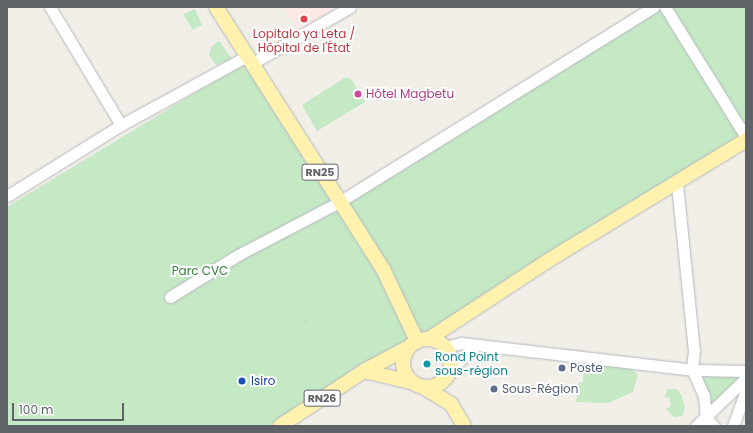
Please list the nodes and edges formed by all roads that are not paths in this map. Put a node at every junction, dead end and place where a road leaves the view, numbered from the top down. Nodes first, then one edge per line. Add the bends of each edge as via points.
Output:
1 (216, 7) edge
2 (350, 7) edge
3 (653, 7) edge
4 (665, 7) edge
5 (52, 8) edge
6 (249, 60) junction
7 (122, 124) junction
8 (746, 137) edge
9 (746, 140) edge
10 (677, 184) junction
11 (7, 196) edge
12 (339, 202) junction
13 (170, 297) dead end
14 (455, 322) junction
15 (418, 342) junction
16 (445, 346) junction
17 (475, 347) junction
18 (692, 369) junction
19 (364, 371) junction
20 (746, 371) edge
21 (450, 372) junction
22 (746, 378) edge
23 (417, 384) junction
24 (746, 391) edge
25 (451, 404) junction
26 (710, 422) edge
27 (280, 426) edge
28 (464, 426) edge
29 (696, 426) edge
30 (733, 426) edge

1 - 6 main road, RN25
2 - 6 street
3 - 12 street
4 - 8 street
5 - 7 street
6 - 7 street
6 - 12 main road, RN25
7 - 11 street
9 - 10 main road
10 - 14 main road
10 - 18 street via 694,350
12 - 13 street via 238,255
12 - 15 main road, RN25 via 383,269
14 - 15 main road
14 - 16 main road
15 - 16 main road
15 - 19 main road, RN26
15 - 23 main road via 403,366
16 - 17 street via 461,343
16 - 21 main road via 451,356
17 - 18 street via 580,354
17 - 21 street
18 - 20 street
18 - 26 street via 704,396
19 - 23 main road
19 - 27 main road, RN26
21 - 23 main road via 441,383
21 - 25 main road
22 - 26 street
23 - 25 main road
24 - 30 street
25 - 28 main road
26 - 29 street

